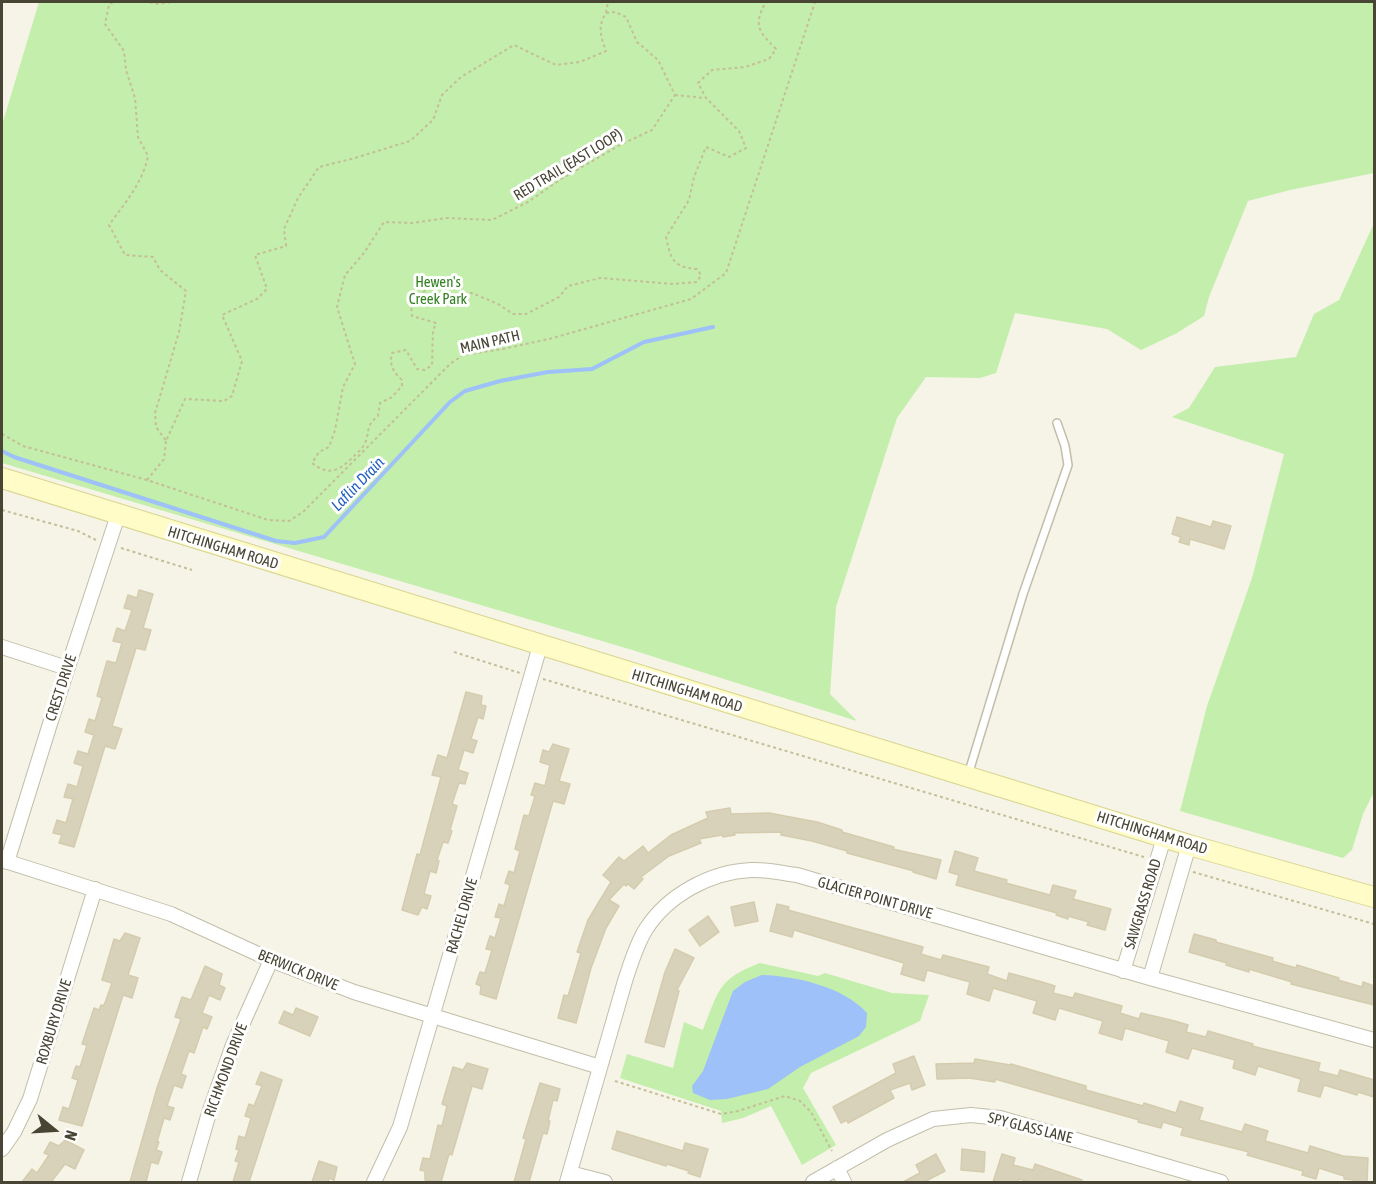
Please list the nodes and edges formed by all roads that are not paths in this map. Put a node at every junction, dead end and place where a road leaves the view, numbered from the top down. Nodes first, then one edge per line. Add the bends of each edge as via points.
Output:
1 (1057, 423) dead end
2 (2, 478) edge
3 (118, 515) junction
4 (540, 646) junction
5 (2, 647) edge
6 (67, 668) junction
7 (967, 777) junction
8 (1164, 838) junction
9 (1189, 845) junction
10 (4, 861) edge
11 (95, 889) junction
12 (1374, 897) edge
13 (271, 960) junction
14 (1123, 971) junction
15 (1150, 978) junction
16 (433, 1016) junction
17 (1374, 1040) edge
18 (600, 1066) junction
19 (2, 1149) edge
20 (837, 1168) junction
21 (568, 1178) edge
22 (189, 1182) edge
23 (374, 1182) edge
24 (604, 1182) edge
25 (813, 1182) edge
26 (844, 1182) edge
27 (1221, 1182) edge

1 - 7 lane via 1068,465 1023,594
2 - 3 street, HITCHINGHAM ROAD
3 - 4 street, HITCHINGHAM ROAD
3 - 6 street, CREST DRIVE
4 - 7 street, HITCHINGHAM ROAD
4 - 16 street, RACHEL DRIVE
5 - 6 street
6 - 10 street, CREST DRIVE
7 - 8 street, HITCHINGHAM ROAD
8 - 9 street, HITCHINGHAM ROAD
8 - 14 street, SAWGRASS ROAD
9 - 12 street, HITCHINGHAM ROAD
9 - 15 street, SAWGRASS ROAD
10 - 11 street, BERWICK DRIVE
11 - 13 street, BERWICK DRIVE via 171,914
11 - 19 street, ROXBURY DRIVE via 30,1099
13 - 16 street, BERWICK DRIVE via 354,993
13 - 22 street, RICHMOND DRIVE via 233,1045
14 - 15 street, GLACIER POINT DRIVE
14 - 18 street, GLACIER POINT DRIVE via 797,875 733,872 677,896 646,929 635,950
15 - 17 street, GLACIER POINT DRIVE
16 - 18 street, BERWICK DRIVE
16 - 23 street, RACHEL DRIVE via 400,1126
18 - 21 street, GLACIER POINT DRIVE
20 - 25 street, SPY GLASS LANE
20 - 26 street
20 - 27 street, SPY GLASS LANE via 933,1119 971,1115 1000,1118
21 - 24 street

